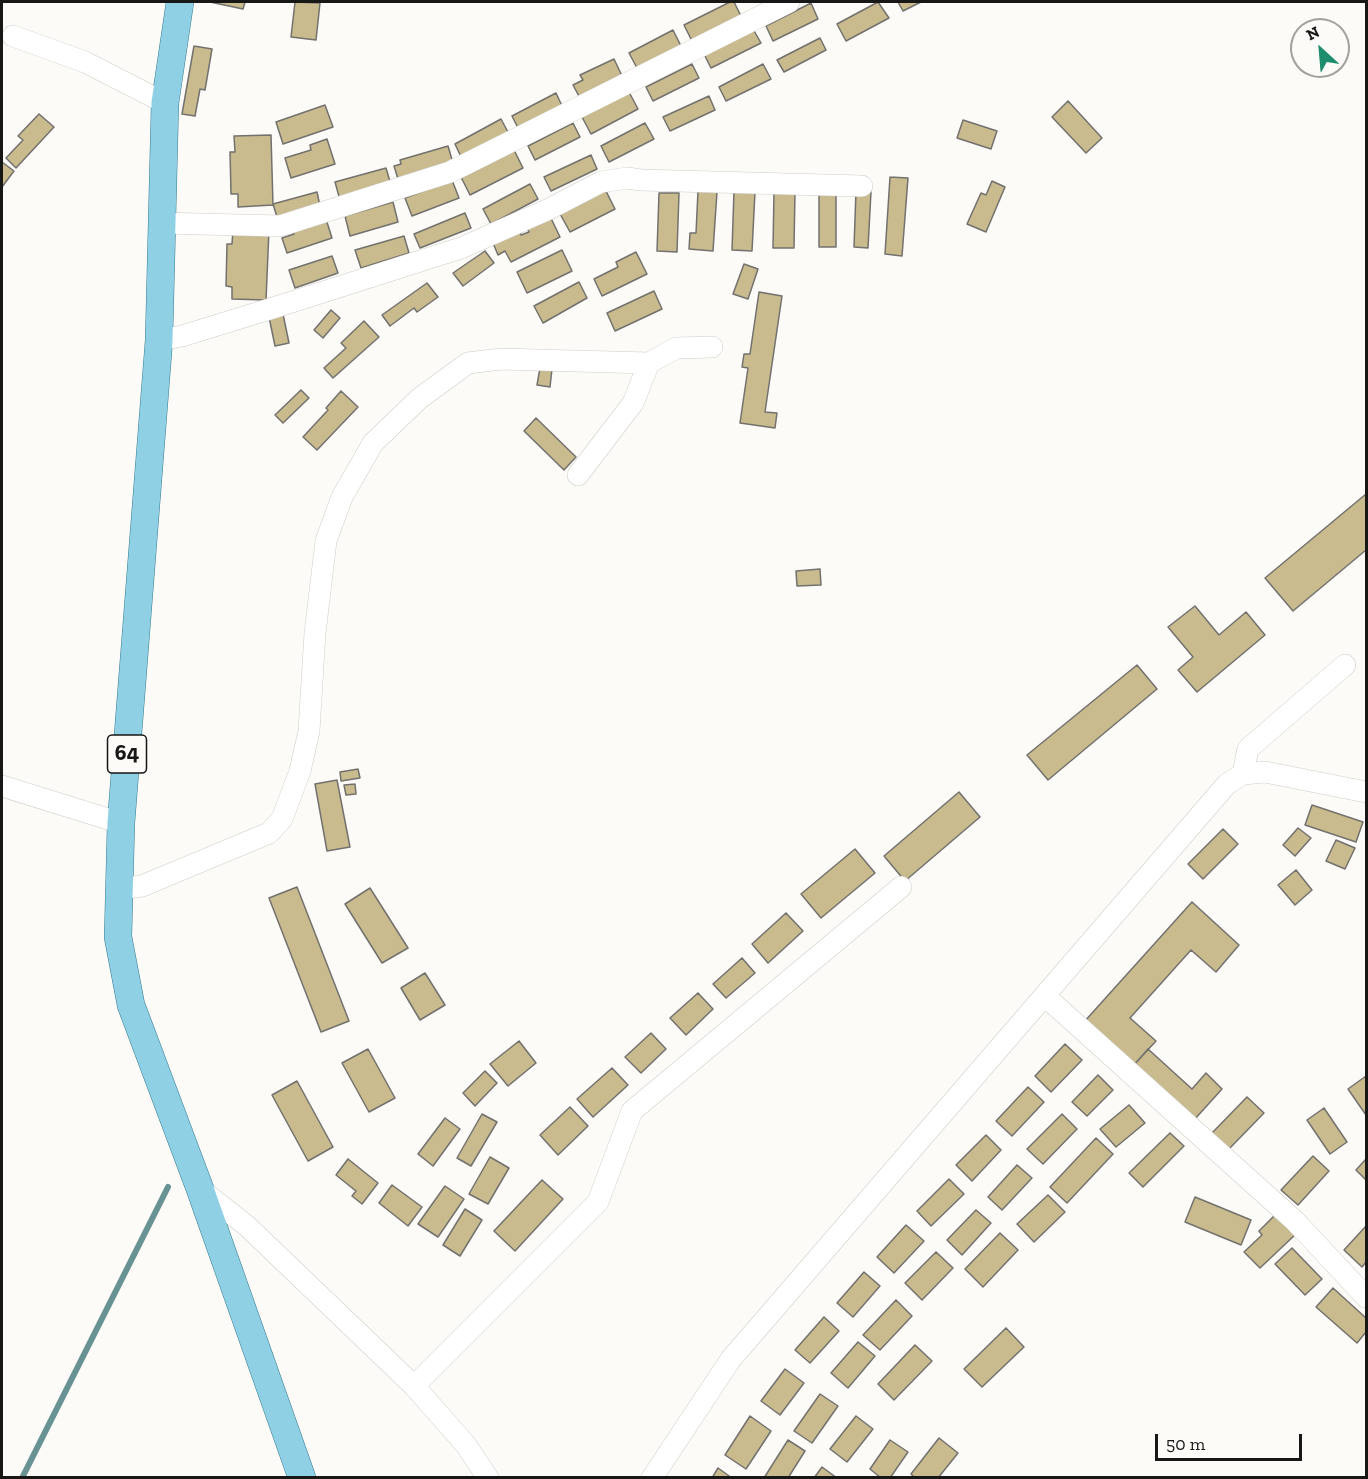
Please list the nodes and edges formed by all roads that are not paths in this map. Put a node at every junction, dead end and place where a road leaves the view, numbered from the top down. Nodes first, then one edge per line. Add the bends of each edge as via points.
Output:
1 (180, 2) edge
2 (789, 2) edge
3 (13, 36) dead end
4 (165, 103) junction
5 (862, 186) dead end
6 (162, 223) junction
7 (159, 340) junction
8 (712, 347) dead end
9 (649, 363) junction
10 (578, 475) dead end
11 (1345, 665) dead end
12 (1243, 774) junction
13 (2, 786) edge
14 (1366, 792) edge
15 (121, 823) junction
16 (901, 887) dead end
17 (119, 889) junction
18 (1046, 997) junction
19 (200, 1189) junction
20 (1366, 1297) edge
21 (414, 1386) junction
22 (302, 1478) edge
23 (488, 1478) edge
24 (652, 1478) edge

1 - 4 main road, 64
2 - 6 street via 450,172 280,226
3 - 4 street via 85,62
4 - 6 main road, 64
5 - 7 street via 627,178 601,182 461,248
6 - 7 main road, 64
7 - 15 main road, 64
8 - 9 street via 676,348
9 - 10 street via 633,403
9 - 17 street via 501,359 468,363 420,398 374,443 342,497 326,541 309,731 300,771 282,819 269,833 142,886
11 - 12 street via 1248,749
12 - 14 street via 1266,772
12 - 18 street via 1227,784
13 - 15 street
15 - 17 main road, 64
16 - 21 street via 632,1111 598,1202
17 - 19 main road, 64 via 118,937 131,1005
18 - 20 street via 1295,1221
18 - 24 street via 731,1359
19 - 21 street via 247,1226
19 - 22 main road, 64
21 - 23 street via 466,1445

